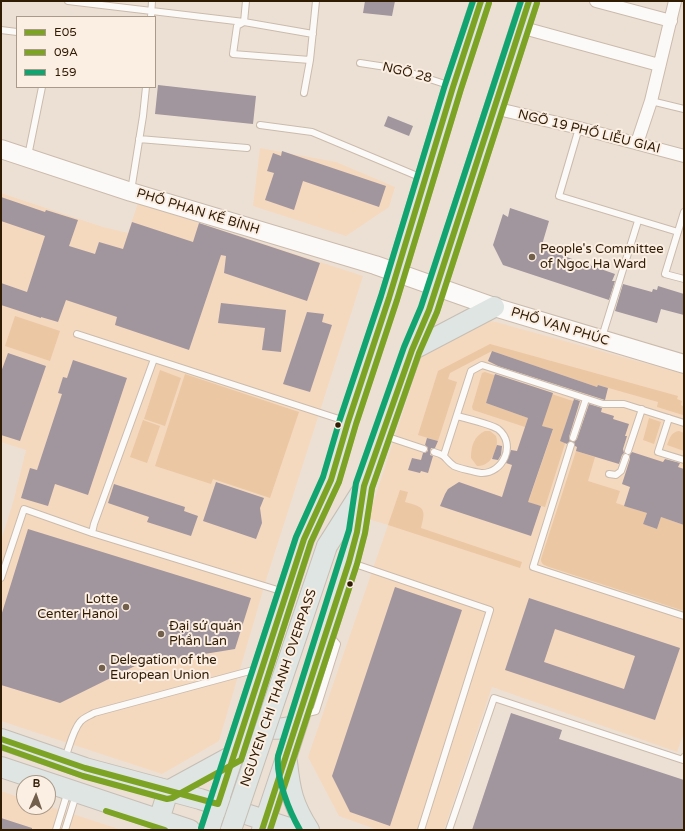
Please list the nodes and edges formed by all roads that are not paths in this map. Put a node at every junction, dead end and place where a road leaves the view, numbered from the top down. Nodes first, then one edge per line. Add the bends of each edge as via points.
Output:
1 (68, 1) edge
2 (152, 1) edge
3 (246, 1) edge
4 (316, 1) edge
5 (481, 1) edge
6 (529, 1) edge
7 (596, 1) edge
8 (675, 1) edge
9 (151, 14) edge
10 (671, 20) junction
11 (244, 22) junction
12 (520, 27) junction
13 (1, 30) edge
14 (16, 32) edge
15 (312, 34) junction
16 (310, 60) junction
17 (360, 63) dead end
18 (660, 65) junction
19 (453, 87) junction
20 (42, 88) edge
21 (146, 88) edge
22 (304, 93) dead end
23 (651, 101) junction
24 (494, 108) junction
25 (684, 109) edge
26 (260, 124) dead end
27 (579, 128) junction
28 (140, 139) junction
29 (637, 143) junction
30 (247, 148) dead end
31 (1, 149) edge
32 (684, 156) edge
33 (28, 158) junction
34 (424, 179) junction
35 (131, 192) junction
36 (684, 212) edge
37 (638, 220) junction
38 (678, 232) junction
39 (397, 273) junction
40 (684, 279) edge
41 (436, 288) junction
42 (494, 307) junction
43 (77, 334) dead end
44 (601, 340) junction
45 (412, 350) junction
46 (154, 359) junction
47 (684, 364) edge
48 (586, 399) junction
49 (642, 409) junction
50 (457, 416) junction
51 (669, 418) junction
52 (348, 422) junction
53 (684, 423) edge
54 (382, 435) junction
55 (573, 438) dead end
56 (571, 445) dead end
57 (424, 449) dead end
58 (434, 452) dead end
59 (444, 455) junction
60 (684, 460) edge
61 (609, 474) dead end
62 (331, 480) junction
63 (364, 486) junction
64 (92, 533) junction
65 (327, 546) junction
66 (349, 562) junction
67 (1, 578) edge
68 (286, 592) junction
69 (684, 616) edge
70 (262, 668) junction
71 (248, 711) junction
72 (298, 721) junction
73 (1, 739) edge
74 (234, 755) junction
75 (684, 757) edge
76 (286, 758) junction
77 (64, 761) junction
78 (1, 767) edge
79 (73, 791) junction
80 (168, 791) junction
81 (218, 804) junction
82 (161, 825) edge
83 (264, 825) edge
84 (289, 829) edge
85 (56, 830) edge
86 (65, 830) edge
87 (190, 830) edge
88 (209, 830) edge
89 (231, 830) edge
90 (309, 830) edge
91 (421, 830) edge
92 (449, 830) edge

1 - 9 lane
2 - 9 lane
3 - 11 lane
4 - 15 lane
5 - 19 main road
6 - 12 main road
7 - 10 street
8 - 10 street
9 - 11 lane
10 - 18 street
11 - 15 lane
11 - 16 lane via 237,26 233,54
12 - 18 street
12 - 24 main road
13 - 14 lane
15 - 16 lane
16 - 22 lane
17 - 19 lane, NGÕ 28 via 399,69
18 - 23 street
19 - 34 main road
20 - 33 lane
21 - 28 lane
23 - 25 lane
23 - 29 street
24 - 27 street, NGÕ 19 PHỐ LIỄU GIAI
24 - 41 main road
26 - 34 lane via 312,132
27 - 29 street, NGÕ 19 PHỐ LIỄU GIAI
27 - 37 lane via 559,196
28 - 30 lane
28 - 35 lane
29 - 32 street, NGÕ 19 PHỐ LIỄU GIAI
31 - 33 street, PHỐ PHAN KẾ BÍNH
33 - 35 street, PHỐ PHAN KẾ BÍNH
34 - 39 main road
35 - 39 street, PHỐ PHAN KẾ BÍNH
36 - 38 lane
37 - 38 lane
37 - 44 lane
38 - 40 lane via 665,274
39 - 41 street, PHỐ PHAN KẾ BÍNH
39 - 52 main road
41 - 42 street, PHỐ VẠN PHÚC
41 - 45 main road
42 - 44 street, PHỐ VẠN PHÚC
42 - 45 main road
43 - 46 lane
44 - 47 street, PHỐ VẠN PHÚC
45 - 54 main road
46 - 52 lane
46 - 64 lane
48 - 49 lane
48 - 50 lane via 482,366 471,371
48 - 55 lane
49 - 51 lane
49 - 61 lane via 621,471 616,475
50 - 59 lane
50 - 59 lane via 497,428 506,442 505,458 494,470 479,473 454,466
51 - 53 lane
51 - 60 lane via 658,452
52 - 62 main road
54 - 57 lane
54 - 63 main road
56 - 69 lane via 533,567
58 - 59 lane
62 - 65 main road, NGUYEN CHI THANH OVERPASS
62 - 68 main road via 304,539
63 - 65 main road, NGUYEN CHI THANH OVERPASS
63 - 66 main road via 357,532
64 - 67 lane via 24,509
64 - 68 lane
65 - 89 main road, NGUYEN CHI THANH OVERPASS, bridge
66 - 72 main road
66 - 91 lane via 490,610
68 - 70 main road
70 - 71 main road
70 - 77 lane via 94,713 76,727
71 - 72 main road via 254,721 265,728 276,729
71 - 74 main road
72 - 76 main road
73 - 77 main road
74 - 80 main road
74 - 81 main road
75 - 92 lane via 683,760 494,698
76 - 83 main road
76 - 90 main road via 294,803
77 - 80 main road
78 - 79 main road
79 - 82 main road
79 - 85 lane
79 - 86 lane
80 - 81 main road
80 - 82 main road
81 - 83 main road
81 - 88 main road
82 - 87 main road
83 - 84 main road

